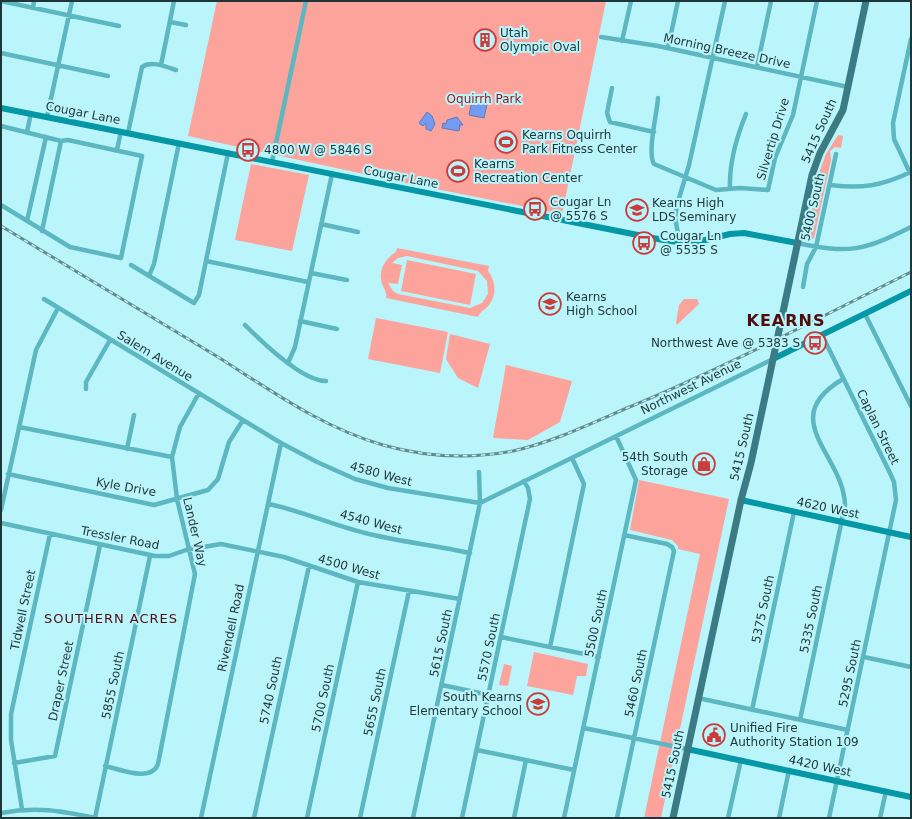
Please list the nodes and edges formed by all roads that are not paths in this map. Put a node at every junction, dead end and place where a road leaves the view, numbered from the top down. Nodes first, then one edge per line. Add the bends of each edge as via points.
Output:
1 (1, 1) edge
2 (34, 1) edge
3 (72, 1) edge
4 (174, 1) edge
5 (306, 1) edge
6 (631, 1) edge
7 (678, 1) edge
8 (725, 1) edge
9 (771, 1) edge
10 (817, 1) edge
11 (866, 1) edge
12 (33, 8) junction
13 (69, 16) junction
14 (170, 22) junction
15 (186, 25) dead end
16 (119, 26) dead end
17 (601, 37) dead end
18 (911, 39) edge
19 (622, 42) junction
20 (668, 48) junction
21 (1, 53) edge
22 (712, 58) junction
23 (58, 65) junction
24 (161, 65) junction
25 (757, 67) junction
26 (176, 70) dead end
27 (108, 76) dead end
28 (801, 76) junction
29 (848, 87) junction
30 (612, 88) dead end
31 (658, 98) dead end
32 (1, 108) edge
33 (31, 114) junction
34 (746, 114) dead end
35 (47, 117) junction
36 (1, 126) edge
37 (27, 132) junction
38 (124, 132) junction
39 (654, 132) junction
40 (46, 137) junction
41 (61, 141) junction
42 (179, 143) junction
43 (117, 150) junction
44 (228, 153) junction
45 (836, 154) dead end
46 (272, 162) junction
47 (910, 172) edge
48 (332, 174) junction
49 (686, 176) junction
50 (830, 185) junction
51 (730, 189) junction
52 (1, 205) edge
53 (27, 221) junction
54 (321, 224) junction
55 (911, 227) edge
56 (42, 231) junction
57 (358, 232) dead end
58 (680, 243) junction
59 (797, 243) junction
60 (816, 247) junction
61 (206, 261) junction
62 (131, 265) dead end
63 (310, 272) junction
64 (148, 276) junction
65 (347, 280) dead end
66 (308, 282) junction
67 (803, 287) dead end
68 (910, 293) edge
69 (44, 299) dead end
70 (58, 308) junction
71 (865, 314) junction
72 (300, 321) junction
73 (245, 325) dead end
74 (337, 329) dead end
75 (822, 335) junction
76 (110, 340) junction
77 (773, 359) junction
78 (288, 362) junction
79 (843, 379) junction
80 (326, 381) dead end
81 (86, 389) dead end
82 (199, 393) junction
83 (911, 406) edge
84 (134, 415) dead end
85 (243, 420) junction
86 (19, 426) junction
87 (616, 436) junction
88 (282, 443) junction
89 (127, 449) junction
90 (172, 458) junction
91 (572, 458) junction
92 (479, 472) dead end
93 (8, 474) junction
94 (524, 481) junction
95 (177, 499) junction
96 (741, 500) junction
97 (480, 503) junction
98 (269, 504) junction
99 (1, 510) edge
100 (794, 512) junction
101 (842, 522) junction
102 (1, 523) edge
103 (890, 532) junction
104 (50, 534) junction
105 (624, 535) junction
106 (911, 537) edge
107 (100, 545) junction
108 (190, 549) junction
109 (258, 551) junction
110 (470, 553) junction
111 (150, 556) junction
112 (309, 566) junction
113 (358, 582) junction
114 (409, 591) junction
115 (460, 599) junction
116 (501, 637) junction
117 (550, 647) junction
118 (599, 657) junction
119 (864, 657) junction
120 (911, 667) edge
121 (442, 685) junction
122 (489, 695) junction
123 (698, 698) junction
124 (752, 710) junction
125 (800, 720) junction
126 (584, 728) junction
127 (848, 730) junction
128 (634, 738) junction
129 (687, 749) junction
130 (477, 750) junction
131 (526, 760) junction
132 (741, 760) junction
133 (14, 763) junction
134 (105, 766) junction
135 (574, 770) junction
136 (789, 770) junction
137 (837, 781) junction
138 (886, 791) junction
139 (911, 796) edge
140 (22, 809) junction
141 (1, 813) edge
142 (95, 818) edge
143 (201, 818) edge
144 (254, 818) edge
145 (307, 818) edge
146 (360, 818) edge
147 (413, 818) edge
148 (462, 818) edge
149 (514, 818) edge
150 (564, 818) edge
151 (617, 818) edge
152 (673, 818) edge
153 (728, 818) edge
154 (779, 818) edge
155 (829, 818) edge
156 (880, 818) edge

1 - 12 street
2 - 12 street
3 - 13 street
4 - 14 street
5 - 46 street
6 - 19 street
7 - 20 street
8 - 22 street
9 - 25 street
10 - 28 street, Silvertip Drive
11 - 29 main road
12 - 13 street
13 - 16 street
13 - 23 street
14 - 15 street
14 - 24 street
17 - 19 street, Morning Breeze Drive
18 - 47 street via 893,123 894,139
19 - 20 street, Morning Breeze Drive
20 - 22 street, Morning Breeze Drive
21 - 23 street
22 - 25 street, Morning Breeze Drive
22 - 49 street
23 - 27 street
23 - 35 street
24 - 26 street
24 - 38 street via 148,64 142,67
25 - 28 street, Morning Breeze Drive
28 - 29 street, Morning Breeze Drive
28 - 51 street, Silvertip Drive via 793,115 775,158 768,190
29 - 59 main road, 5415 South via 841,116 815,165
30 - 39 street via 607,113 610,122
31 - 39 street
32 - 33 main road, Cougar Lane
33 - 35 main road, Cougar Lane
33 - 37 street
34 - 51 street via 730,176
35 - 38 main road, Cougar Lane
36 - 37 street
37 - 40 street
38 - 42 main road, Cougar Lane
38 - 43 street
39 - 49 street via 651,149 654,164
40 - 41 street
40 - 53 street
41 - 43 street via 68,140
41 - 56 street
42 - 44 main road, Cougar Lane
42 - 64 street via 154,264
43 - 56 street via 142,156 121,258 70,247
44 - 46 main road, Cougar Lane
44 - 61 street
45 - 50 street, 5400 South
46 - 48 main road, Cougar Lane
47 - 50 street via 866,188
48 - 54 street
48 - 58 main road, Cougar Lane
49 - 51 street via 711,188
49 - 58 street via 675,212
50 - 60 street, 5400 South
52 - 53 street
53 - 56 street
54 - 57 street
54 - 63 street
55 - 60 street via 875,244 860,248 840,250
58 - 59 main road, Cougar Lane via 693,243 744,233
59 - 60 street
59 - 77 main road, 5415 South
60 - 67 street, 5400 South via 807,264
61 - 64 street via 199,295 194,303
61 - 66 street
62 - 64 street
63 - 65 street
63 - 66 street
66 - 72 street
68 - 71 main road, Northwest Avenue
69 - 70 street, Salem Avenue
70 - 76 street, Salem Avenue
70 - 86 street via 36,350
71 - 75 main road, Northwest Avenue
71 - 83 street
72 - 74 street
72 - 78 street via 293,354
73 - 78 street via 272,352
75 - 77 main road, Northwest Avenue
75 - 79 street, Caplan Street
76 - 81 street via 86,382
76 - 82 street, Salem Avenue
77 - 87 street, Northwest Avenue
77 - 96 main road, 5415 South
78 - 80 street via 317,380
79 - 101 street, 5335 South via 820,397 816,403 814,416 818,438 844,492
79 - 103 street, Caplan Street via 894,482 896,500
82 - 85 street, Salem Avenue
82 - 90 street, Lander Way via 180,427
84 - 89 street
85 - 88 street, 4580 West
85 - 95 street, Kyle Drive via 229,442 215,484 202,494
86 - 89 street
86 - 93 street
87 - 91 street, Northwest Avenue
87 - 105 street, 5500 South via 636,480
88 - 97 street, 4580 West via 355,479 388,488
88 - 98 street, Rivendell Road
89 - 90 street
90 - 95 street, Lander Way
91 - 94 street, Northwest Avenue
91 - 117 street via 584,484
92 - 97 street, 5615 South
93 - 95 street, Kyle Drive via 154,505
93 - 99 street
94 - 97 street, Northwest Avenue
94 - 116 street, 5570 South via 530,499
95 - 108 street, Lander Way
96 - 100 main road, 4620 West
96 - 123 main road, 5415 South
97 - 110 street, 5615 South
98 - 109 street, Rivendell Road
98 - 110 street, 4540 West via 372,535
100 - 101 main road, 4620 West
100 - 124 street, 5375 South
101 - 103 main road, 4620 West
101 - 125 street, 5335 South
102 - 104 street, Tressler Road
103 - 106 main road, 4620 West
103 - 119 street, 5295 South
104 - 107 street, Tressler Road
104 - 133 street, Tidwell Street via 11,714
105 - 118 street, 5500 South
105 - 128 street, 5460 South via 670,545 674,553
107 - 111 street, Tressler Road
107 - 133 street, Draper Street via 55,756
108 - 109 street, Tressler Road via 221,544
108 - 111 street, Tressler Road via 169,556
108 - 134 street, Lander Way via 195,574 194,585 158,764 152,772 143,774
109 - 112 street, 4500 West
109 - 143 street, Rivendell Road
110 - 115 street, 5615 South
111 - 134 street, 5855 South
112 - 113 street, 4500 West
112 - 144 street, 5740 South
113 - 114 street, 4500 West
113 - 145 street, 5700 South
114 - 115 street, 4500 West
114 - 146 street, 5655 South
115 - 121 street, 5615 South
116 - 117 street
116 - 122 street, 5570 South
117 - 118 street
118 - 126 street, 5500 South
119 - 120 street
119 - 127 street, 5295 South
121 - 122 street
121 - 147 street, 5615 South
122 - 130 street, 5570 South
123 - 124 street
123 - 129 main road, 5415 South
124 - 125 street
125 - 127 street
126 - 128 street, 4420 West
126 - 135 street, 5500 South
127 - 137 street, 5295 South
128 - 129 street, 4420 West
128 - 151 street, 5460 South
129 - 132 main road, 4420 West
129 - 152 main road, 5415 South
130 - 131 street
130 - 148 street, 5570 South
131 - 135 street
131 - 149 street
132 - 136 main road, 4420 West
132 - 153 street
133 - 140 street, Tidwell Street
134 - 142 street, 5855 South
135 - 150 street, 5500 South
136 - 137 main road, 4420 West
136 - 154 street
137 - 138 main road, 4420 West
137 - 155 street, 5295 South
138 - 139 main road, 4420 West
138 - 156 street
140 - 141 street
140 - 142 street via 66,811

